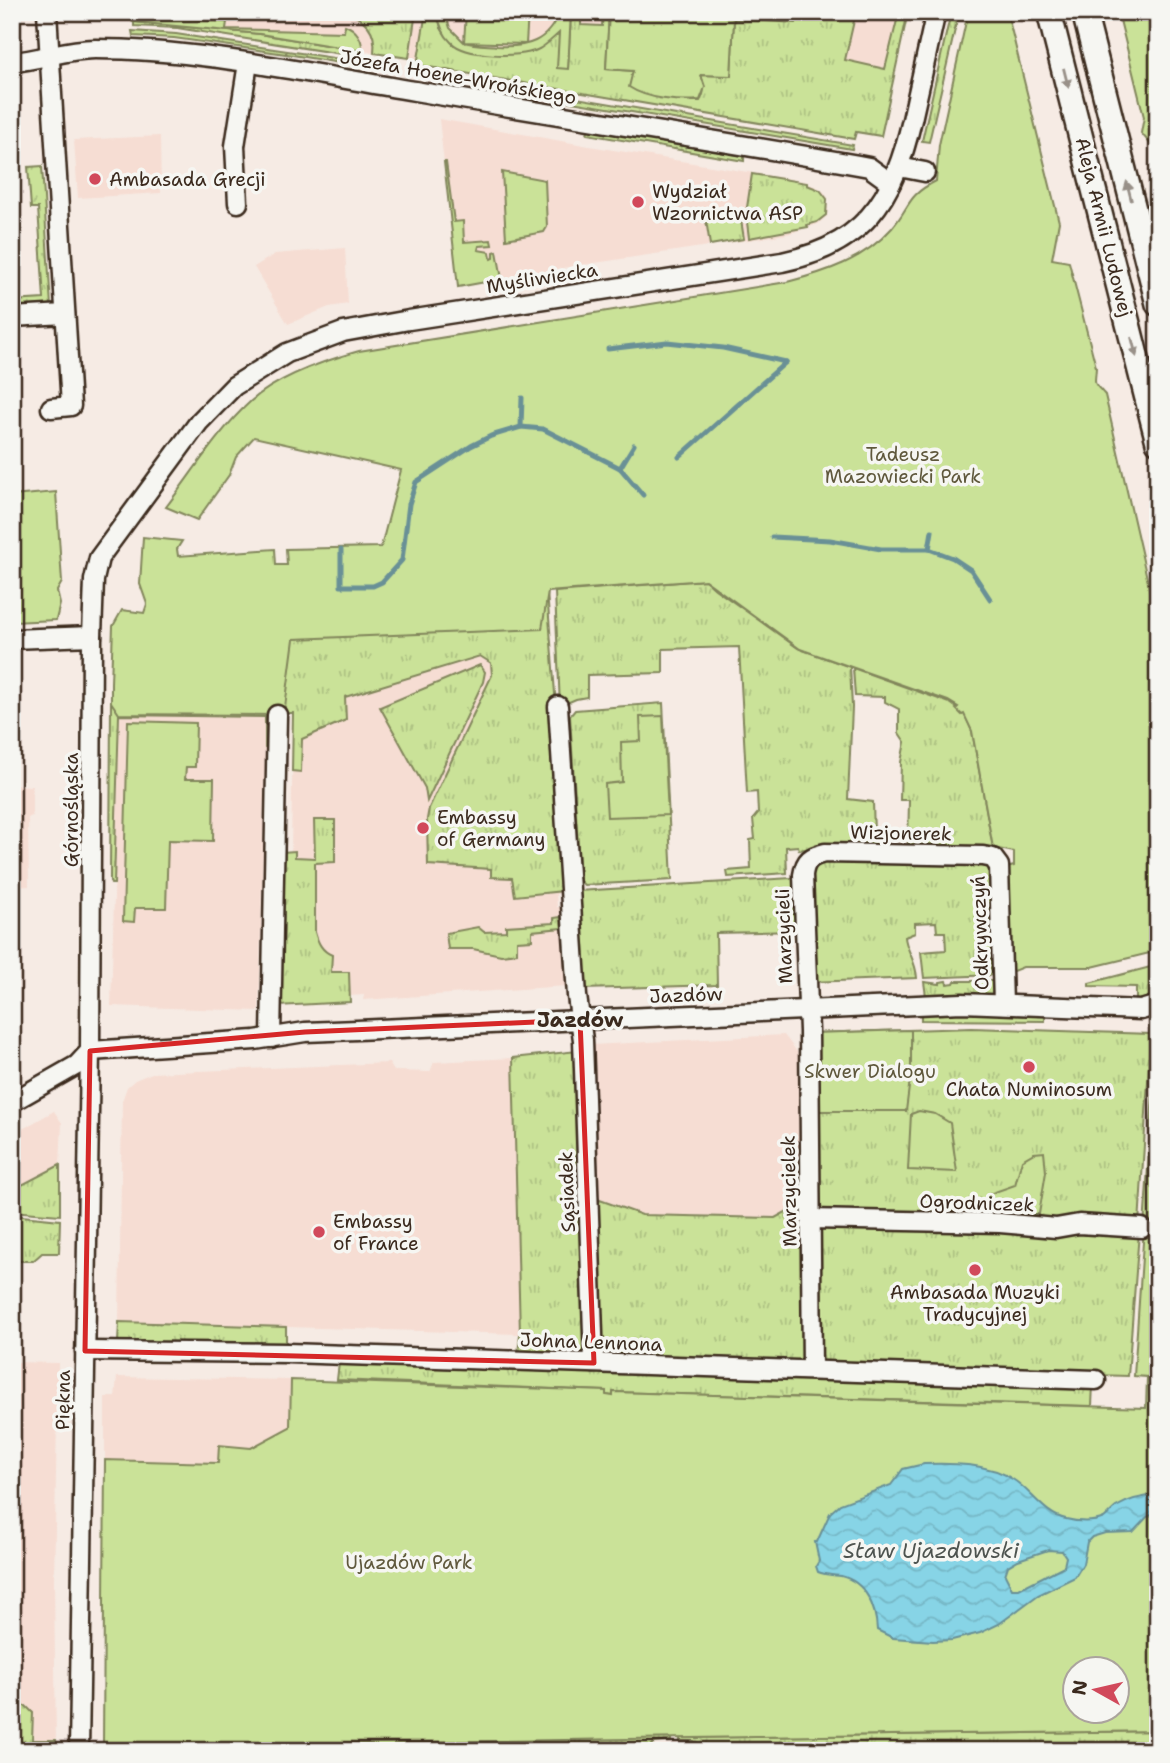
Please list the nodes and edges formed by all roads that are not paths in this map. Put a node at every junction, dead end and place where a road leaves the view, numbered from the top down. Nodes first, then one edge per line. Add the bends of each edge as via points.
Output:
1 (47, 12) edge
2 (936, 12) edge
3 (1049, 12) edge
4 (1084, 12) edge
5 (49, 54) junction
6 (12, 62) edge
7 (248, 63) junction
8 (925, 172) dead end
9 (895, 175) junction
10 (238, 203) dead end
11 (1158, 304) edge
12 (65, 314) junction
13 (12, 317) edge
14 (51, 408) dead end
15 (1158, 442) edge
16 (95, 569) joint
17 (92, 636) junction
18 (12, 639) edge
19 (558, 706) dead end
20 (277, 715) dead end
21 (813, 858) joint
22 (996, 860) joint
23 (1003, 1004) junction
24 (1158, 1005) edge
25 (808, 1011) junction
26 (580, 1020) junction
27 (271, 1038) junction
28 (90, 1051) junction
29 (12, 1102) edge
30 (810, 1219) junction
31 (1142, 1228) dead end
32 (85, 1351) junction
33 (594, 1363) junction
34 (811, 1370) junction
35 (1096, 1380) dead end
36 (79, 1751) edge

1 - 5 street
2 - 9 street, Myśliwiecka via 907,143
3 -> 15 main road, Aleja Armii Ludowej
11 -> 4 main road, Aleja Armii Ludowej
5 - 6 street, Józefa Hoene-Wrońskiego
5 - 7 street, Józefa Hoene-Wrońskiego via 137,50
5 - 12 street
7 - 9 street, Józefa Hoene-Wrońskiego
7 - 10 street via 235,146
8 - 9 street, Józefa Hoene-Wrońskiego
9 - 16 street, Myśliwiecka via 853,232 809,256 396,322 343,332 286,353 234,386 199,422 103,550
12 - 13 street
12 - 14 street via 71,406
16 - 17 street, Górnośląska
17 - 18 street
17 - 28 street, Górnośląska
19 - 26 street, Sąsiadek
20 - 27 street
21 - 22 street, Wizjonerek via 983,856
21 - 25 street, Marzycieli via 803,875
22 - 23 street, Odkrywczyń
23 - 24 street, Jazdów via 1140,1010
23 - 25 street, Jazdów
25 - 26 street, Jazdów
25 - 30 street, Marzycielek
26 - 27 street, Jazdów via 305,1032
26 - 33 street, Sąsiadek
27 - 28 street, Jazdów
28 - 29 street via 77,1065
28 - 32 street, Piękna
30 - 31 street, Ogrodniczek
30 - 34 street, Marzycielek
32 - 33 street, Johna Lennona
32 - 36 street, Piękna
33 - 34 street, Johna Lennona
34 - 35 street, Johna Lennona

